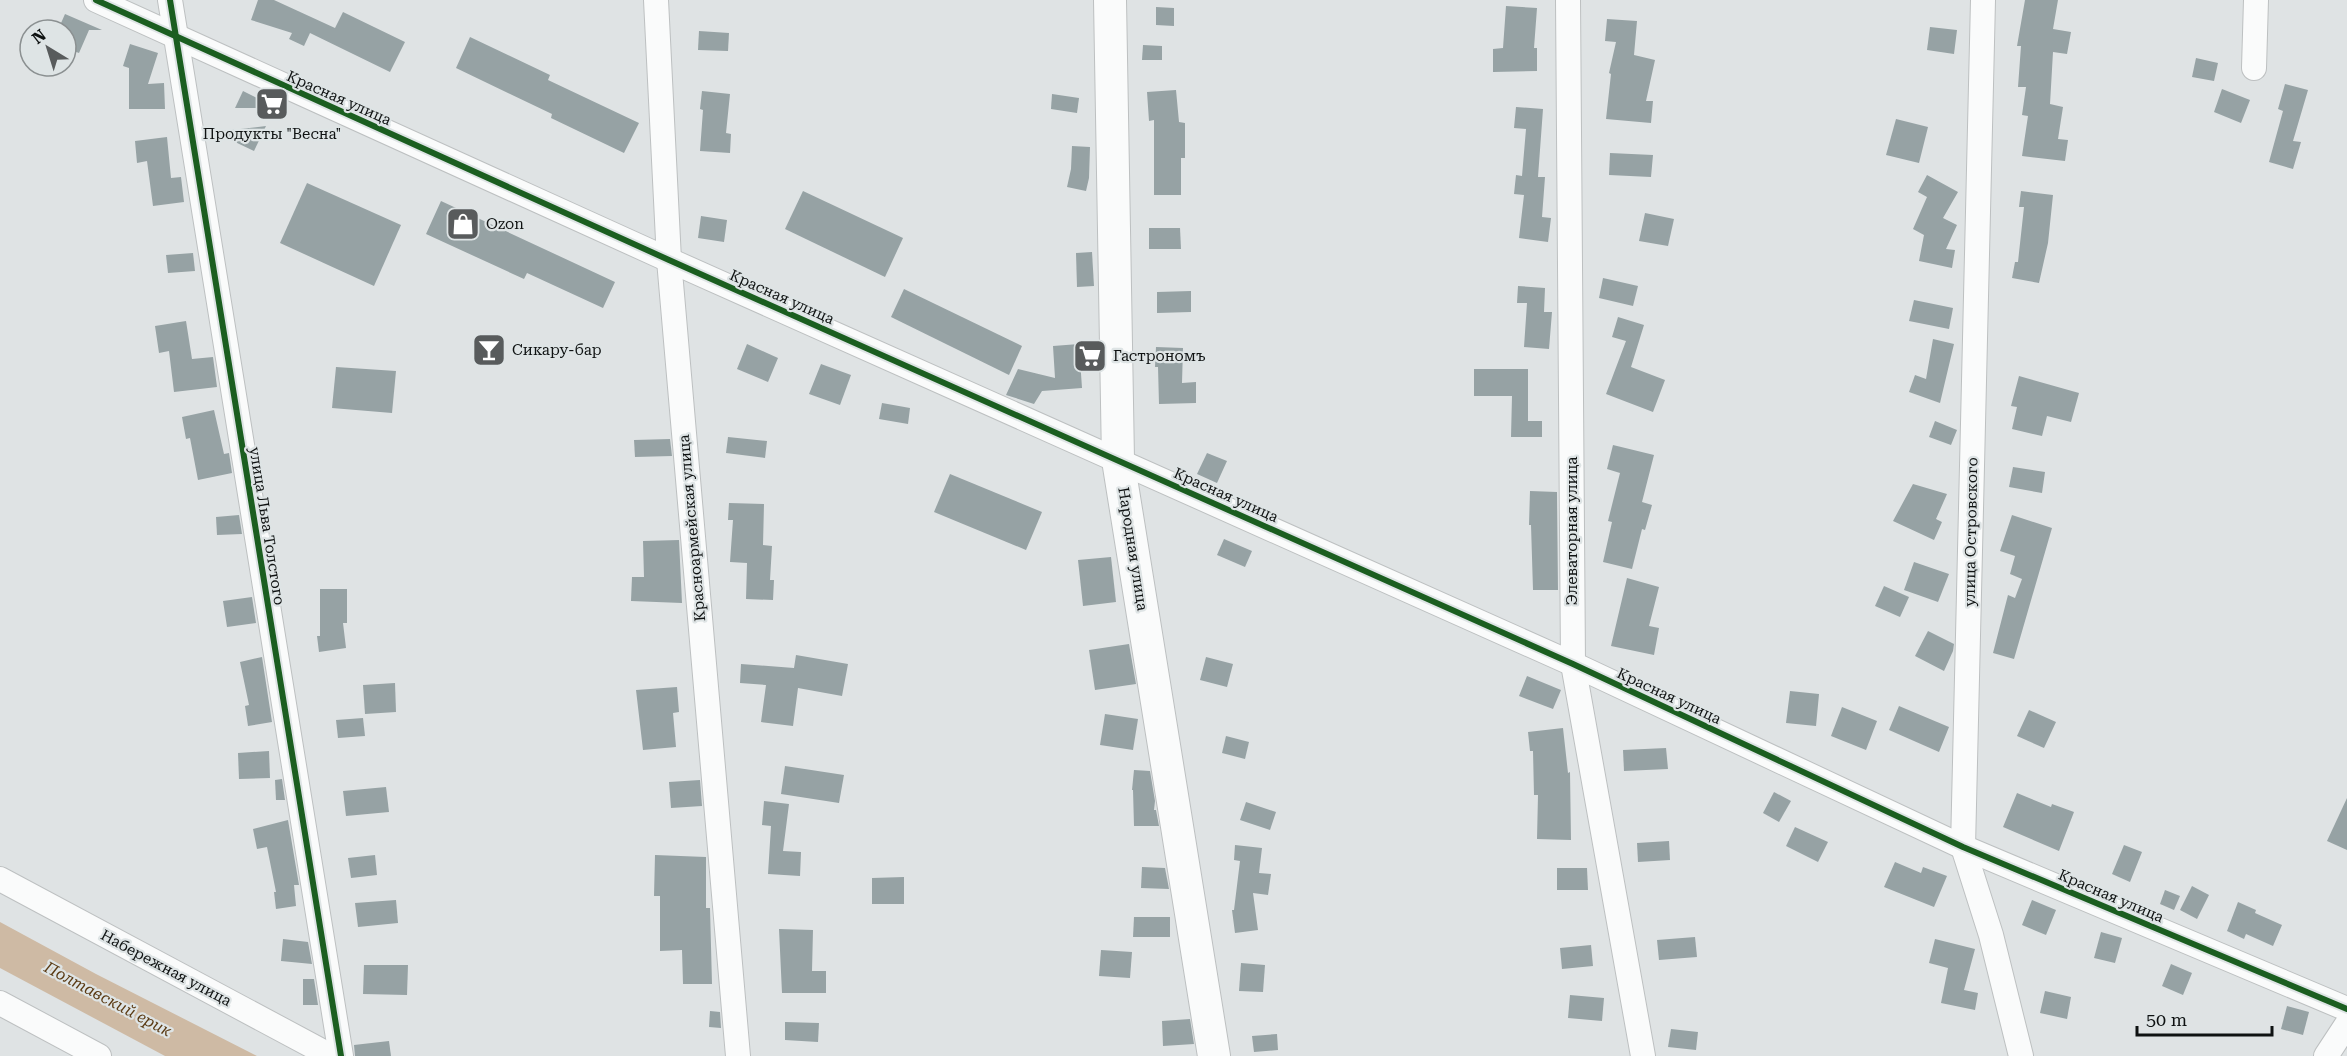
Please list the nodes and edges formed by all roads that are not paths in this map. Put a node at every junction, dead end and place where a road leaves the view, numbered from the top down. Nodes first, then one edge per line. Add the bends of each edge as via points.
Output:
1 (96, 0) edge
2 (170, 0) edge
3 (656, 0) edge
4 (1110, 0) edge
5 (1568, 0) edge
6 (1983, 0) edge
7 (2256, 0) edge
8 (175, 38) junction
9 (2254, 68) dead end
10 (669, 260) junction
11 (1118, 460) junction
12 (1573, 664) junction
13 (1963, 847) junction
14 (0, 879) edge
15 (0, 1003) edge
16 (2347, 1009) edge
17 (2347, 1024) edge
18 (99, 1056) edge
19 (331, 1056) edge
20 (341, 1056) edge
21 (738, 1056) edge
22 (1214, 1056) edge
23 (1643, 1056) edge
24 (2021, 1056) edge
25 (2326, 1056) edge

1 - 8 street, Красная улица
2 - 8 street, улица Льва Толстого
3 - 10 street, Красноармейская улица
4 - 11 main road, Народная улица
5 - 12 street, Элеваторная улица
6 - 13 street, улица Островского
7 - 9 street
8 - 10 street, Красная улица
8 - 20 street, улица Льва Толстого
10 - 11 street, Красная улица
10 - 21 street, Красноармейская улица
11 - 12 street, Красная улица
11 - 22 main road, Народная улица
12 - 13 street, Красная улица
12 - 23 street, Элеваторная улица
13 - 16 street, Красная улица
13 - 24 street, улица Островского via 1991,935
14 - 19 street, Набережная улица
15 - 18 street
17 - 25 street

